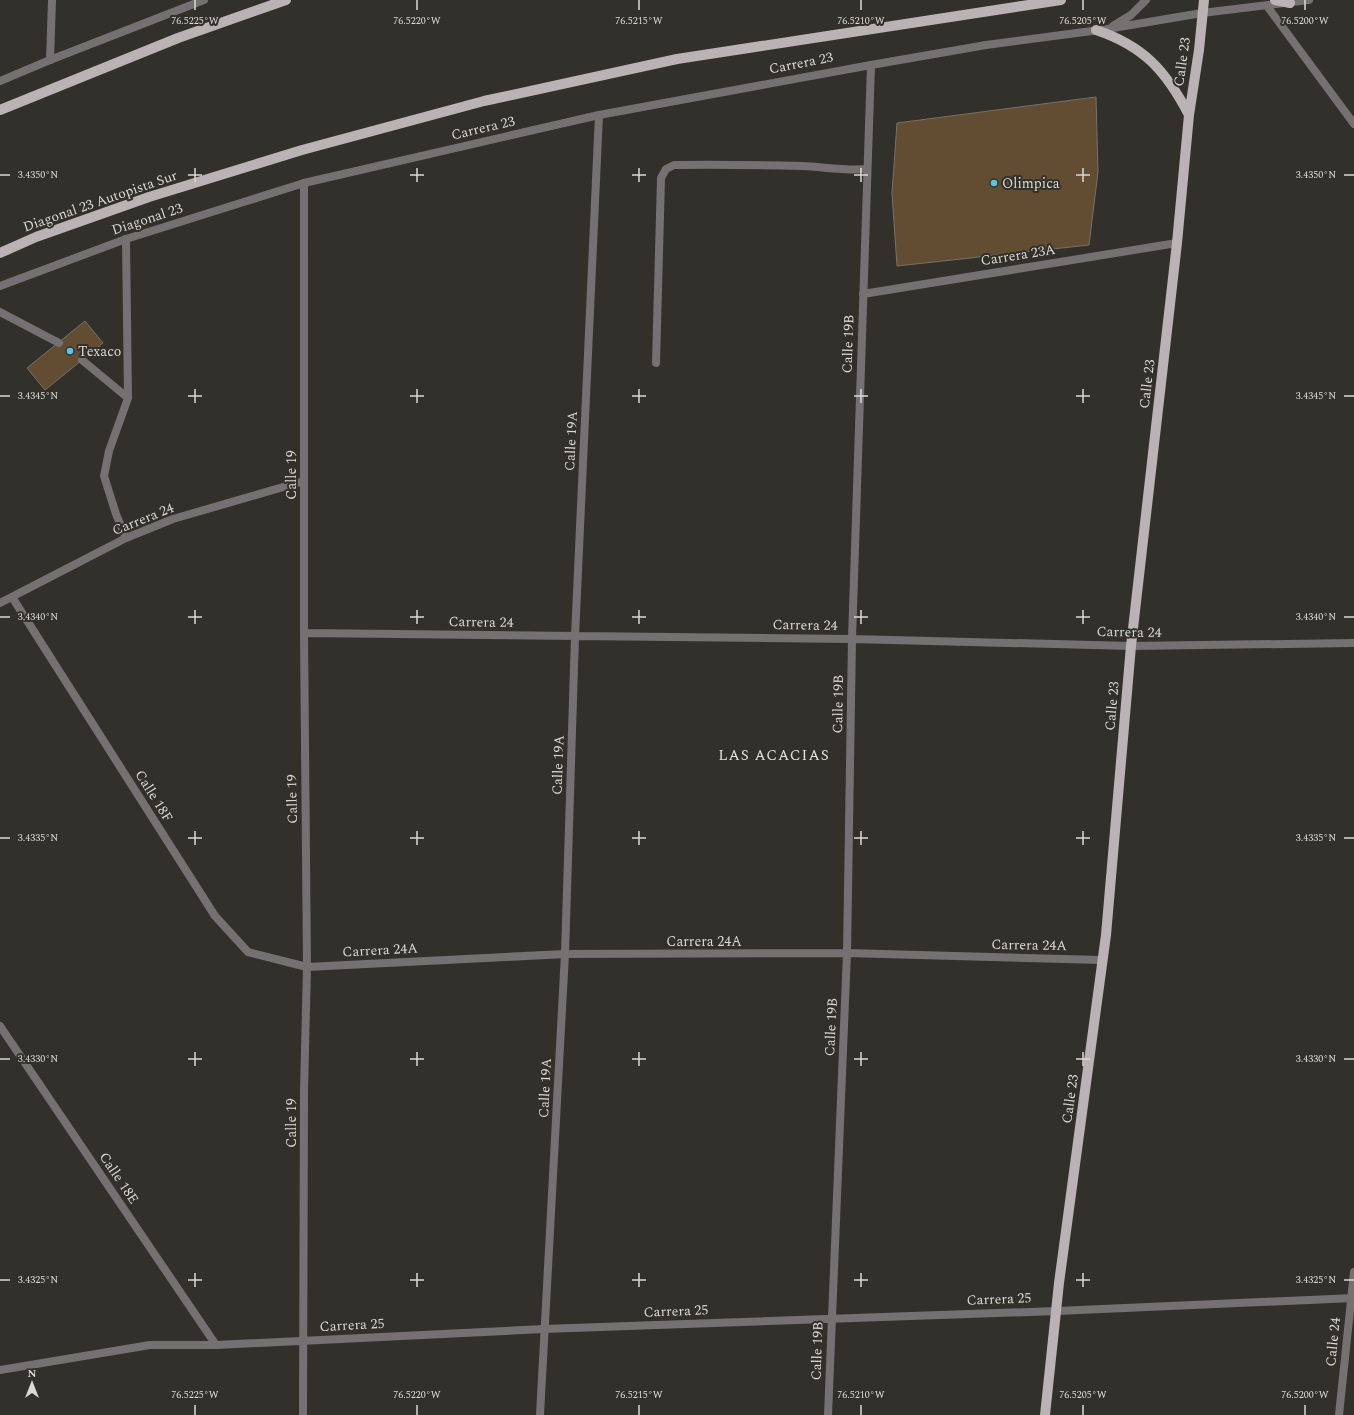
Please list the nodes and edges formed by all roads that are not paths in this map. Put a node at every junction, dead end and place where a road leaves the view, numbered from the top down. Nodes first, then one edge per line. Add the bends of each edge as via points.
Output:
1 (52, 0) edge
2 (204, 0) edge
3 (286, 0) edge
4 (1061, 0) edge
5 (1146, 0) edge
6 (1204, 0) edge
7 (1275, 0) edge
8 (1309, 0) edge
9 (1290, 3) junction
10 (1267, 6) junction
11 (1202, 13) junction
12 (1107, 29) junction
13 (1096, 30) junction
14 (50, 60) junction
15 (871, 65) junction
16 (0, 81) edge
17 (0, 110) edge
18 (1189, 115) junction
19 (599, 116) junction
20 (1354, 124) edge
21 (302, 150) joint
22 (867, 169) junction
23 (304, 183) junction
24 (126, 239) junction
25 (1178, 243) junction
26 (0, 253) edge
27 (0, 286) edge
28 (863, 294) junction
29 (0, 312) edge
30 (59, 343) dead end
31 (82, 360) dead end
32 (656, 363) dead end
33 (128, 398) junction
34 (304, 481) junction
35 (126, 538) junction
36 (12, 597) junction
37 (0, 603) edge
38 (304, 633) junction
39 (575, 636) junction
40 (852, 639) junction
41 (1354, 643) edge
42 (1131, 646) junction
43 (848, 953) junction
44 (565, 954) junction
45 (1102, 960) junction
46 (307, 967) junction
47 (0, 1026) edge
48 (1354, 1272) edge
49 (1353, 1298) edge
50 (1057, 1310) junction
51 (832, 1318) junction
52 (544, 1329) junction
53 (304, 1341) junction
54 (216, 1345) junction
55 (0, 1370) edge
56 (303, 1415) edge
57 (540, 1415) edge
58 (828, 1415) edge
59 (1044, 1415) edge
60 (1339, 1415) edge

1 - 14 street
2 - 14 street
3 - 17 main road via 178,38
4 - 21 main road, Carrera 23 via 677,59 484,101
5 - 12 street via 1131,15
6 - 11 main road, Calle 23
7 - 9 main road
8 - 9 street, Carrera 23
9 - 10 street, Carrera 23
10 - 11 street, Carrera 23
10 - 20 street
11 - 12 street, Carrera 23
11 - 18 main road, Calle 23
12 - 13 street, Carrera 23
13 - 15 street, Carrera 23 via 986,45
13 - 18 main road via 1118,38 1158,67
14 - 16 street
15 - 19 street, Carrera 23
15 - 22 street, Calle 19B
18 - 25 main road, Calle 23
19 - 23 street, Carrera 23
19 - 39 street, Calle 19A
21 - 26 main road, Diagonal 23 Autopista Sur via 149,197 36,237
22 - 28 street, Calle 19B
22 - 32 street via 743,164 674,165 666,169 661,178
23 - 24 street, Diagonal 23
23 - 34 street, Calle 19
24 - 27 street, Diagonal 23
24 - 33 street
25 - 28 street, Carrera 23A
25 - 42 main road, Calle 23
28 - 40 street, Calle 19B
29 - 30 street
31 - 33 street
33 - 35 street via 109,451 104,476
34 - 35 street, Carrera 24 via 173,519
34 - 38 street, Calle 19
35 - 36 street, Carrera 24
36 - 37 street, Carrera 24
36 - 46 street, Calle 18F via 215,916 248,952
38 - 39 street, Carrera 24
38 - 46 street, Calle 19
39 - 40 street, Carrera 24
39 - 44 street, Calle 19A
40 - 42 street, Carrera 24
40 - 43 street, Calle 19B
41 - 42 street, Carrera 24
42 - 45 main road, Calle 23
43 - 44 street, Carrera 24A
43 - 45 street, Carrera 24A
43 - 51 street, Calle 19B
44 - 46 street, Carrera 24A
44 - 52 street, Calle 19A
45 - 50 main road, Calle 23
46 - 53 street, Calle 19 via 304,1091
47 - 54 street, Calle 18E
48 - 49 street, Calle 24
49 - 50 street, Carrera 25
49 - 60 street, Calle 24
50 - 51 street, Carrera 25
50 - 59 main road, Calle 23
51 - 52 street, Carrera 25
51 - 58 street, Calle 19B
52 - 53 street, Carrera 25
52 - 57 street, Calle 19A
53 - 54 street, Carrera 25
53 - 56 street, Calle 19
54 - 55 street, Carrera 25 via 150,1346

